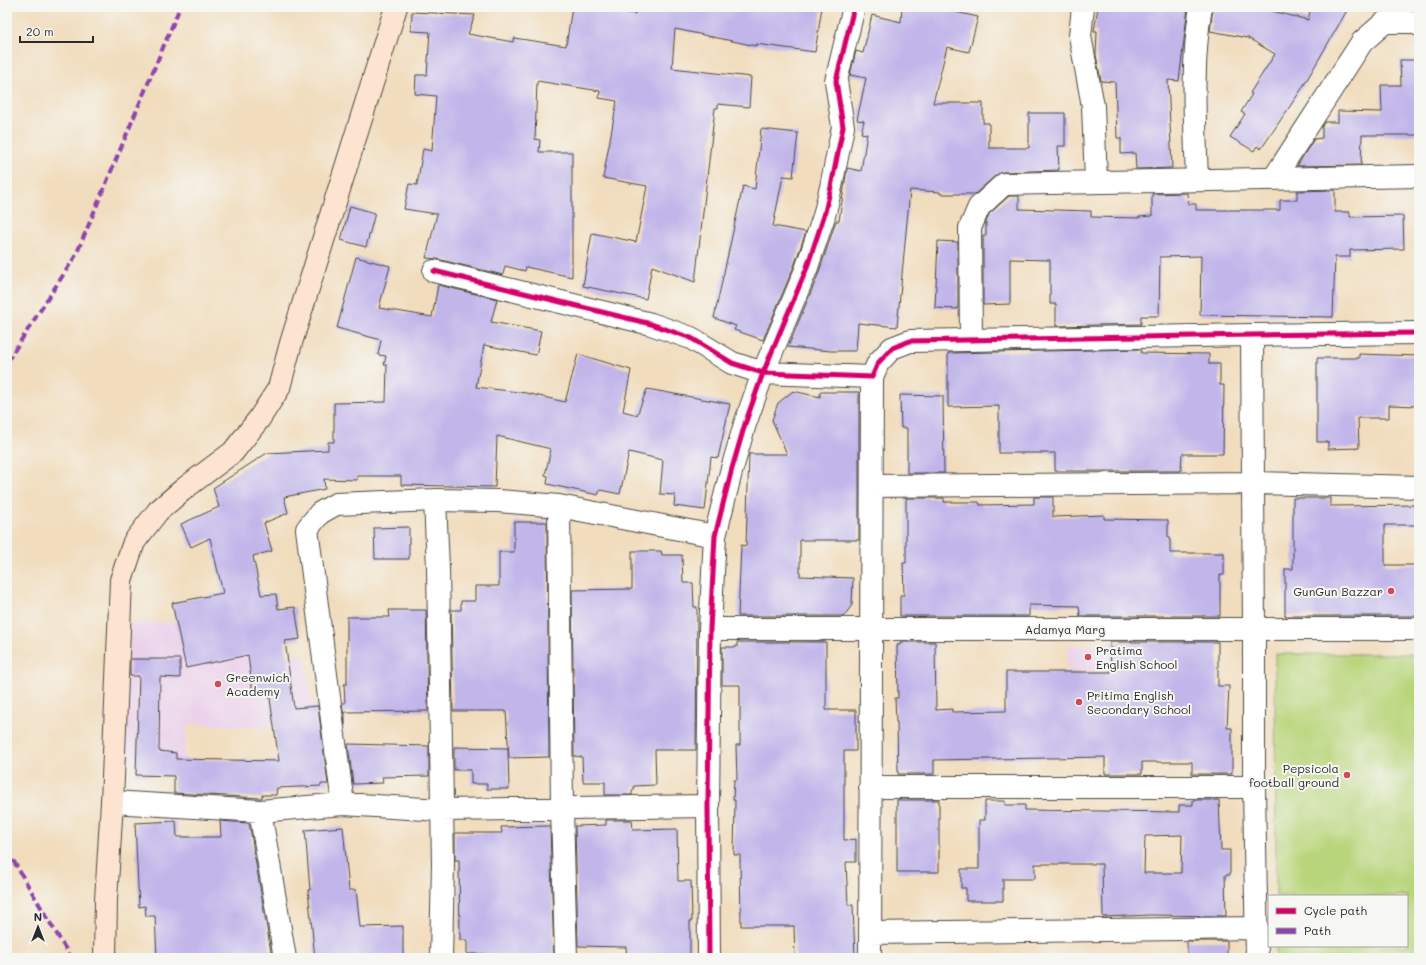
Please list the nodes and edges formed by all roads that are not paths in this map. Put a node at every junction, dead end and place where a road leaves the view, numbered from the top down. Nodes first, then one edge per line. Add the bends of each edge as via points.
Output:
1 (396, 7) edge
2 (854, 7) edge
3 (1083, 7) edge
4 (1201, 7) edge
5 (1419, 25) edge
6 (1419, 176) edge
7 (1274, 178) junction
8 (1197, 180) junction
9 (1096, 181) junction
10 (434, 271) dead end
11 (1419, 333) edge
12 (1252, 334) junction
13 (971, 339) junction
14 (763, 373) junction
15 (872, 377) junction
16 (1252, 484) junction
17 (872, 486) junction
18 (1419, 487) edge
19 (435, 500) junction
20 (559, 506) junction
21 (715, 536) junction
22 (710, 629) junction
23 (872, 629) junction
24 (1254, 629) junction
25 (1419, 629) edge
26 (870, 787) junction
27 (1254, 787) junction
28 (112, 802) junction
29 (343, 804) junction
30 (708, 806) junction
31 (562, 809) junction
32 (442, 810) junction
33 (260, 811) junction
34 (1257, 928) junction
35 (870, 933) junction
36 (105, 958) edge
37 (285, 958) edge
38 (441, 958) edge
39 (566, 958) edge
40 (709, 958) edge
41 (870, 958) edge
42 (1257, 958) edge

1 - 28 main road via 279,388 233,452 158,511 134,542 121,580
2 - 14 street via 836,82 843,127 824,216 806,270
3 - 9 street via 1080,36 1093,106
4 - 8 street via 1194,66
5 - 7 street via 1412,22 1385,22 1362,42
6 - 7 street
7 - 8 street
8 - 9 street
9 - 13 street via 1004,184 979,207 970,228
10 - 14 street via 651,324 691,338 732,363
11 - 12 street
12 - 13 street
12 - 16 street
13 - 15 street via 910,341 892,348 878,363
14 - 15 street
14 - 21 street via 745,424
15 - 17 street
16 - 17 street
16 - 18 street
16 - 24 street
17 - 23 street
19 - 20 street via 498,501
19 - 29 street via 336,504 320,512 308,529
19 - 32 street
20 - 21 street
20 - 31 street
21 - 22 street
22 - 23 street, Adamya Marg
22 - 30 street
23 - 24 street, Adamya Marg
23 - 26 street
24 - 25 street, Adamya Marg
24 - 27 street
26 - 27 street
26 - 35 street
27 - 34 street
28 - 33 street
28 - 36 main road
29 - 32 street
29 - 33 street
30 - 31 street
30 - 40 street
31 - 32 street
31 - 39 street
32 - 38 street
33 - 37 street
34 - 35 street
34 - 42 street
35 - 41 street

